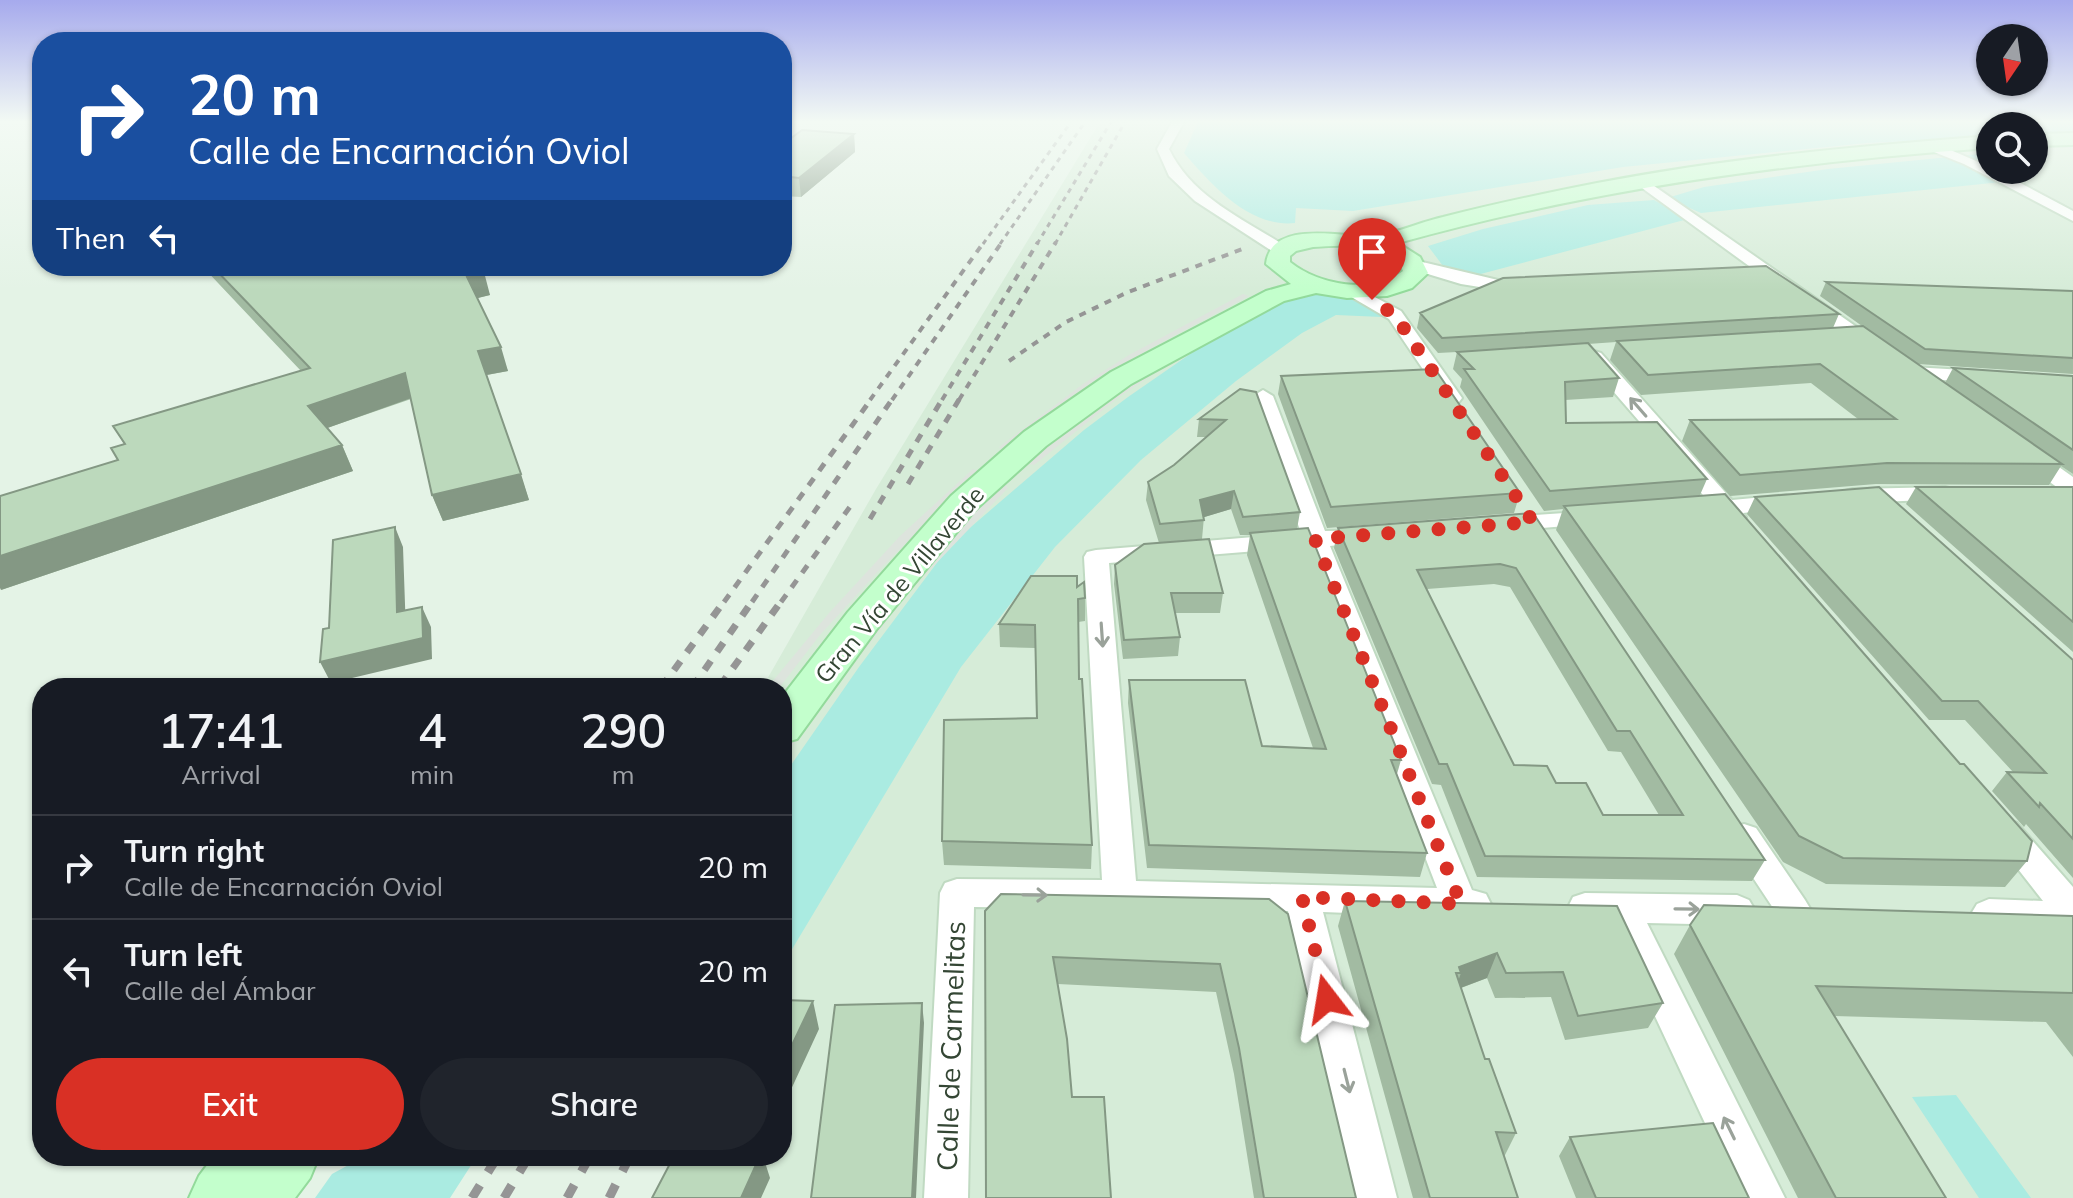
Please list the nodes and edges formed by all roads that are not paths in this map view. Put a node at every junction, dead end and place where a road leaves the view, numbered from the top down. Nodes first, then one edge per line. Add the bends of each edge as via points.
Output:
1 (1179, 178) edge
2 (1658, 178) edge
3 (1696, 178) edge
4 (2000, 178) edge
5 (1647, 185) junction
6 (2073, 217) edge
7 (1243, 224) junction
8 (1309, 240) junction
9 (1371, 243) junction
10 (1281, 250) junction
11 (1406, 258) junction
12 (1769, 272) junction
13 (1745, 273) edge
14 (1306, 282) junction
15 (1789, 287) junction
16 (1816, 288) dead end
17 (1354, 291) junction
18 (1466, 295) edge
19 (1856, 336) junction
20 (1824, 337) edge
21 (1621, 351) edge
22 (1912, 373) junction
23 (1995, 378) edge
24 (1937, 391) edge
25 (1263, 396) dead end
26 (1470, 425) edge
27 (2015, 447) edge
28 (2073, 488) edge
29 (1876, 494) junction
30 (1968, 494) edge
31 (2045, 495) edge
32 (2073, 495) edge
33 (1833, 498) edge
34 (1805, 500) edge
35 (1726, 508) junction
36 (1526, 512) junction
37 (1671, 512) edge
38 (1900, 515) edge
39 (1624, 516) edge
40 (1483, 526) edge
41 (1747, 531) edge
42 (1388, 533) edge
43 (1315, 539) junction
44 (1548, 545) edge
45 (792, 683) edge
46 (792, 715) edge
47 (1986, 810) edge
48 (1732, 819) edge
49 (1120, 897) junction
50 (1302, 897) junction
51 (1461, 904) junction
52 (1505, 905) edge
53 (1549, 906) edge
54 (1622, 908) junction
55 (1964, 914) edge
56 (2073, 914) edge
57 (245, 1166) edge
58 (281, 1166) edge
59 (221, 1198) edge
60 (257, 1198) edge
61 (946, 1198) edge
62 (1375, 1198) edge
63 (1763, 1198) edge

1 - 7 street via 1200,198
2 - 9 street via 1503,207
3 - 5 street
4 - 6 street
5 - 11 street via 1511,212 1426,236
5 - 12 street
7 - 8 street
7 - 10 street
8 - 9 street
8 - 10 street
9 - 11 street
10 - 14 street via 1278,264
11 - 17 street via 1416,273 1409,281
11 - 18 street via 1461,279 1500,283
12 - 13 street
12 - 15 street
14 - 17 street
14 - 45 street, Gran Vía de Villaverde via 1162,346 1029,436 955,500 844,618
14 - 46 street, Gran Vía de Villaverde via 1121,378 1035,439 963,503 862,621
15 - 16 street
15 - 19 street
17 - 26 street via 1408,321 1442,361
19 - 20 street
19 - 22 street
35 -> 21 street via 1583,353
22 - 23 street
22 - 24 street
25 - 43 street
27 - 28 street
29 - 30 street
29 - 33 street
29 - 38 street
31 - 32 street
34 - 35 street
35 - 37 street
35 - 41 street
36 - 39 street
36 - 40 street
36 - 44 street
42 - 43 street
43 -> 49 street via 1096,557
43 - 51 street
47 - 56 street
54 -> 48 street via 1809,911
49 - 50 street
61 -> 49 street, Calle de Carmelitas via 957,893
50 - 51 street
50 -> 62 street
51 - 52 street
53 - 54 street
63 -> 54 street
55 - 56 street
57 - 59 street
58 - 60 street

